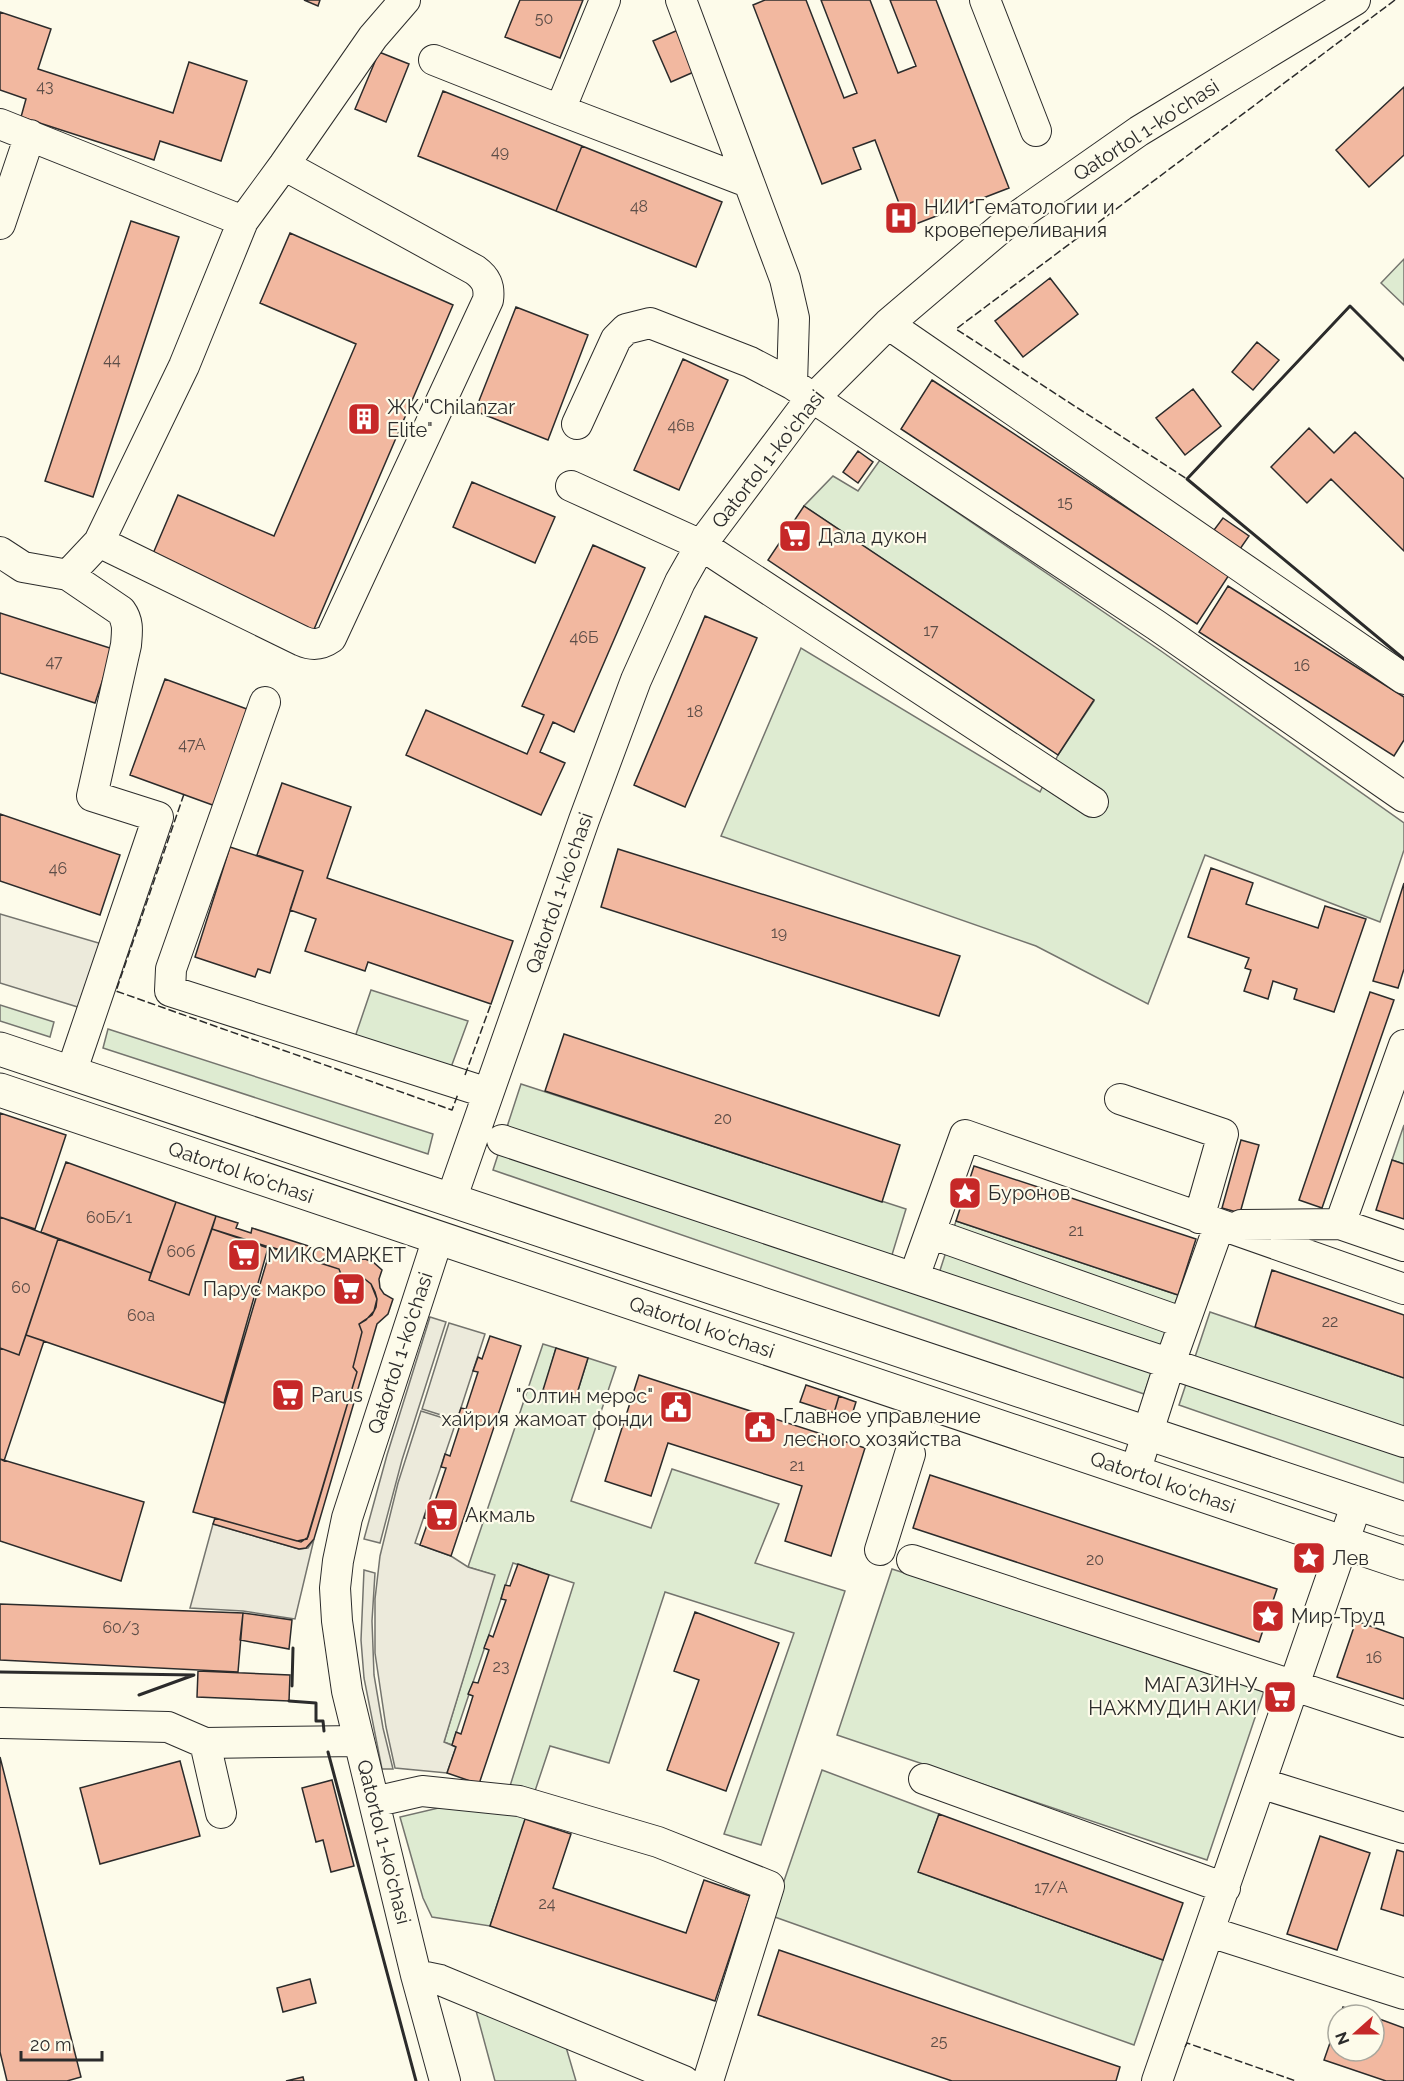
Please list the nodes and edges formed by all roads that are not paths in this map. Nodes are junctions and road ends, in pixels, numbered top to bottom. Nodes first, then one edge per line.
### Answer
1 (405, 0) edge
2 (605, 0) edge
3 (681, 0) edge
4 (985, 0) edge
5 (1355, 0) edge
6 (434, 60) dead end
7 (560, 110) junction
8 (0, 124) edge
9 (1036, 131) dead end
10 (30, 135) junction
11 (284, 165) junction
12 (748, 182) junction
13 (243, 221) junction
14 (0, 224) edge
15 (888, 324) junction
16 (802, 391) junction
17 (577, 424) dead end
18 (571, 486) dead end
19 (99, 542) junction
20 (700, 545) junction
21 (0, 552) edge
22 (68, 575) junction
23 (1404, 679) edge
24 (265, 702) dead end
25 (1404, 797) edge
26 (1093, 802) dead end
27 (1404, 1045) edge
28 (0, 1049) edge
29 (71, 1073) junction
30 (0, 1090) edge
31 (489, 1093) junction
32 (1120, 1099) dead end
33 (59, 1110) junction
34 (502, 1140) dead end
35 (451, 1200) junction
36 (1209, 1222) junction
37 (1340, 1224) junction
38 (930, 1233) junction
39 (438, 1238) junction
40 (1404, 1246) edge
41 (914, 1277) junction
42 (1404, 1289) edge
43 (1184, 1323) junction
44 (1170, 1363) junction
45 (1147, 1433) junction
46 (1404, 1442) edge
47 (909, 1454) dead end
48 (1135, 1472) junction
49 (1357, 1503) junction
50 (1404, 1519) edge
51 (1343, 1543) junction
52 (880, 1550) dead end
53 (912, 1560) dead end
54 (1404, 1563) edge
55 (1294, 1686) junction
56 (1404, 1722) edge
57 (2, 1723) dead end
58 (359, 1742) junction
59 (205, 1743) junction
60 (924, 1779) dead end
61 (1260, 1782) junction
62 (374, 1802) junction
63 (221, 1813) dead end
64 (1404, 1828) edge
65 (1225, 1888) junction
66 (1209, 1932) junction
67 (416, 1975) junction
68 (1404, 1994) edge
69 (445, 2081) edge
70 (684, 2081) edge
71 (708, 2081) edge
72 (1157, 2081) edge

1 - 11 street
2 - 7 street
3 - 12 street
4 - 9 street
5 - 15 street, Qatortol 1-ko'chasi
6 - 7 street
7 - 12 street
8 - 10 street
10 - 13 street
10 - 14 street
11 - 13 street
11 - 19 street
12 - 16 street
13 - 19 street
15 - 16 street, Qatortol 1-ko'chasi
15 - 23 street
16 - 17 street
16 - 20 street, Qatortol 1-ko'chasi
16 - 25 street
18 - 20 street
19 - 22 street
20 - 26 street
20 - 31 street, Qatortol 1-ko'chasi
21 - 22 street
22 - 29 street
24 - 31 street
27 - 37 street
28 - 29 main road, Qatortol ko'chasi
29 - 33 main road
29 - 35 main road, Qatortol ko'chasi
30 - 33 main road, Qatortol ko'chasi
31 - 35 street, Qatortol 1-ko'chasi
32 - 36 street
33 - 39 main road, Qatortol ko'chasi
34 - 41 street
35 - 39 main road, Qatortol 1-ko'chasi
35 - 45 main road, Qatortol ko'chasi
36 - 37 street
36 - 38 street
36 - 42 street
36 - 43 street
37 - 40 street
38 - 41 street
38 - 43 street
39 - 48 main road, Qatortol ko'chasi
39 - 58 street, Qatortol 1-ko'chasi
41 - 44 street
43 - 44 street
44 - 45 street
44 - 46 street
45 - 48 street
45 - 49 main road, Qatortol ko'chasi
47 - 52 street
48 - 51 main road, Qatortol ko'chasi
49 - 50 main road, Qatortol ko'chasi
49 - 51 street
51 - 54 main road, Qatortol ko'chasi
51 - 55 street
53 - 55 street
55 - 56 street
55 - 61 street
57 - 59 street
58 - 59 street
58 - 62 street, Qatortol 1-ko'chasi
59 - 63 street
60 - 65 street
61 - 64 street
61 - 65 street
62 - 67 street, Qatortol 1-ko'chasi
62 - 71 street
65 - 66 street
66 - 68 street
66 - 72 street
67 - 69 street, Qatortol 1-ko'chasi
67 - 70 street

